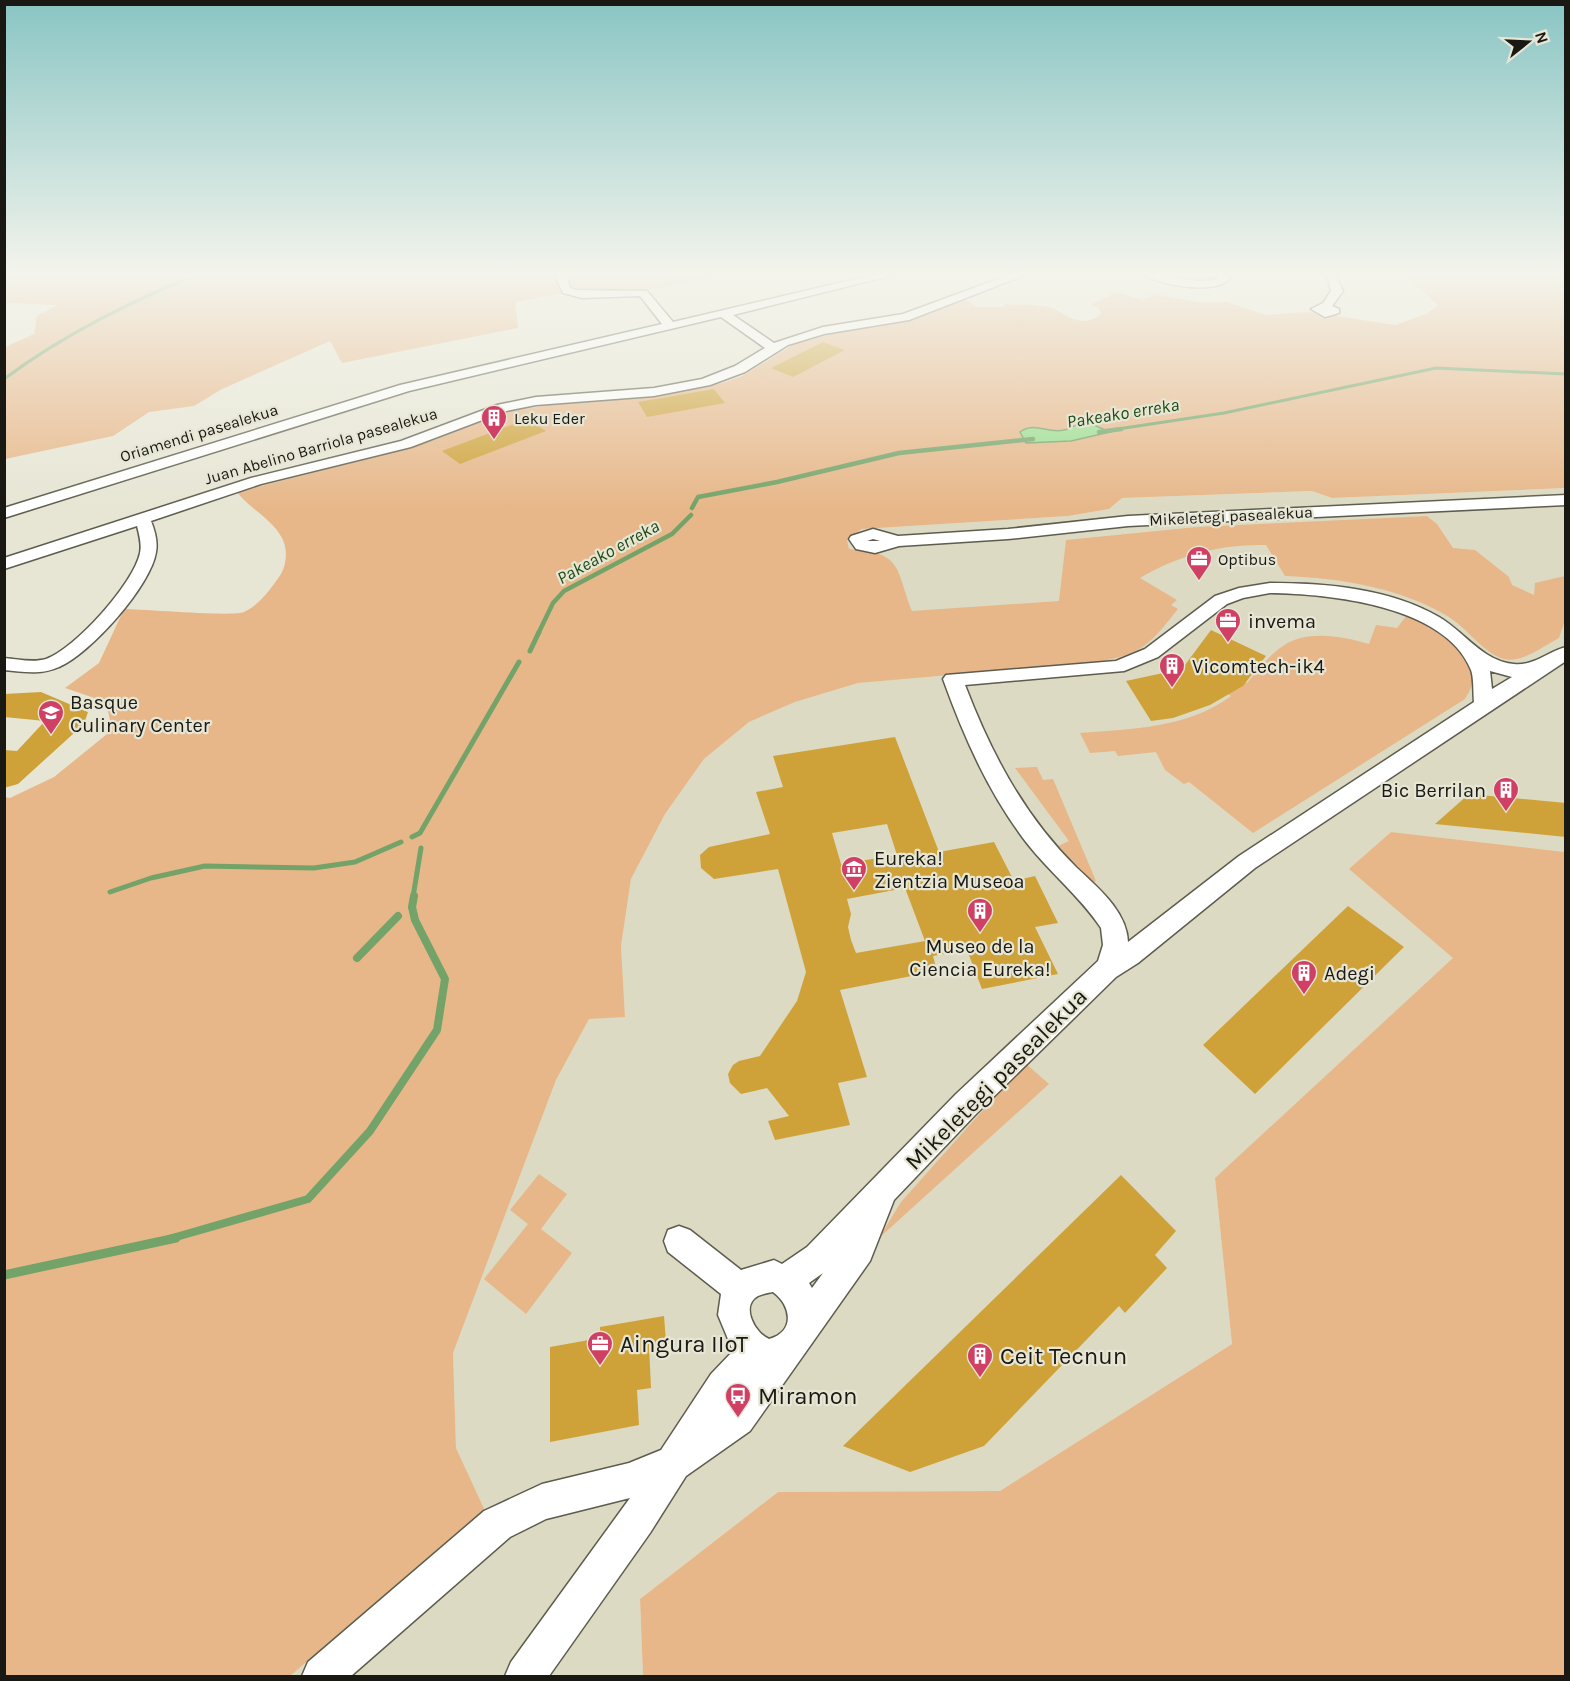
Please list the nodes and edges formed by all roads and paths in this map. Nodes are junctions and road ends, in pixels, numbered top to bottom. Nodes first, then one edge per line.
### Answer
1 (562, 350) edge
2 (766, 350) edge
3 (405, 388) junction
4 (1566, 500) edge
5 (4, 508) edge
6 (4, 513) edge
7 (142, 518) junction
8 (897, 541) dead end
9 (4, 564) edge
10 (1566, 653) edge
11 (1473, 656) junction
12 (4, 664) edge
13 (1543, 665) junction
14 (1484, 704) junction
15 (1107, 969) junction
16 (885, 1191) junction
17 (679, 1241) dead end
18 (786, 1280) junction
19 (742, 1290) junction
20 (770, 1339) junction
21 (674, 1463) junction
22 (322, 1677) edge
23 (525, 1677) edge

1 - 3 street, Oriamendi pasealekua
2 - 7 street, Juan Abelino Barriola pasealekua
3 - 5 street, Oriamendi pasealekua
3 - 6 street, Oriamendi pasealekua
4 - 8 street, Mikeletegi pasealekua
7 - 9 street, Juan Abelino Barriola pasealekua
7 - 12 street
10 - 13 street, Mikeletegi pasealekua
11 - 13 street
11 - 14 street
11 - 15 street
13 - 14 street, Mikeletegi pasealekua
14 - 15 street, Mikeletegi pasealekua
15 - 16 street, Mikeletegi pasealekua
16 - 18 street, Mikeletegi pasealekua
16 - 20 street, Mikeletegi pasealekua
17 - 19 street
18 - 19 street
18 - 20 street
19 - 20 street, Mikeletegi pasealekua
20 - 21 street, Mikeletegi pasealekua
20 - 21 street, Mikeletegi pasealekua
21 - 22 street, Mikeletegi pasealekua
21 - 23 street, Mikeletegi pasealekua

